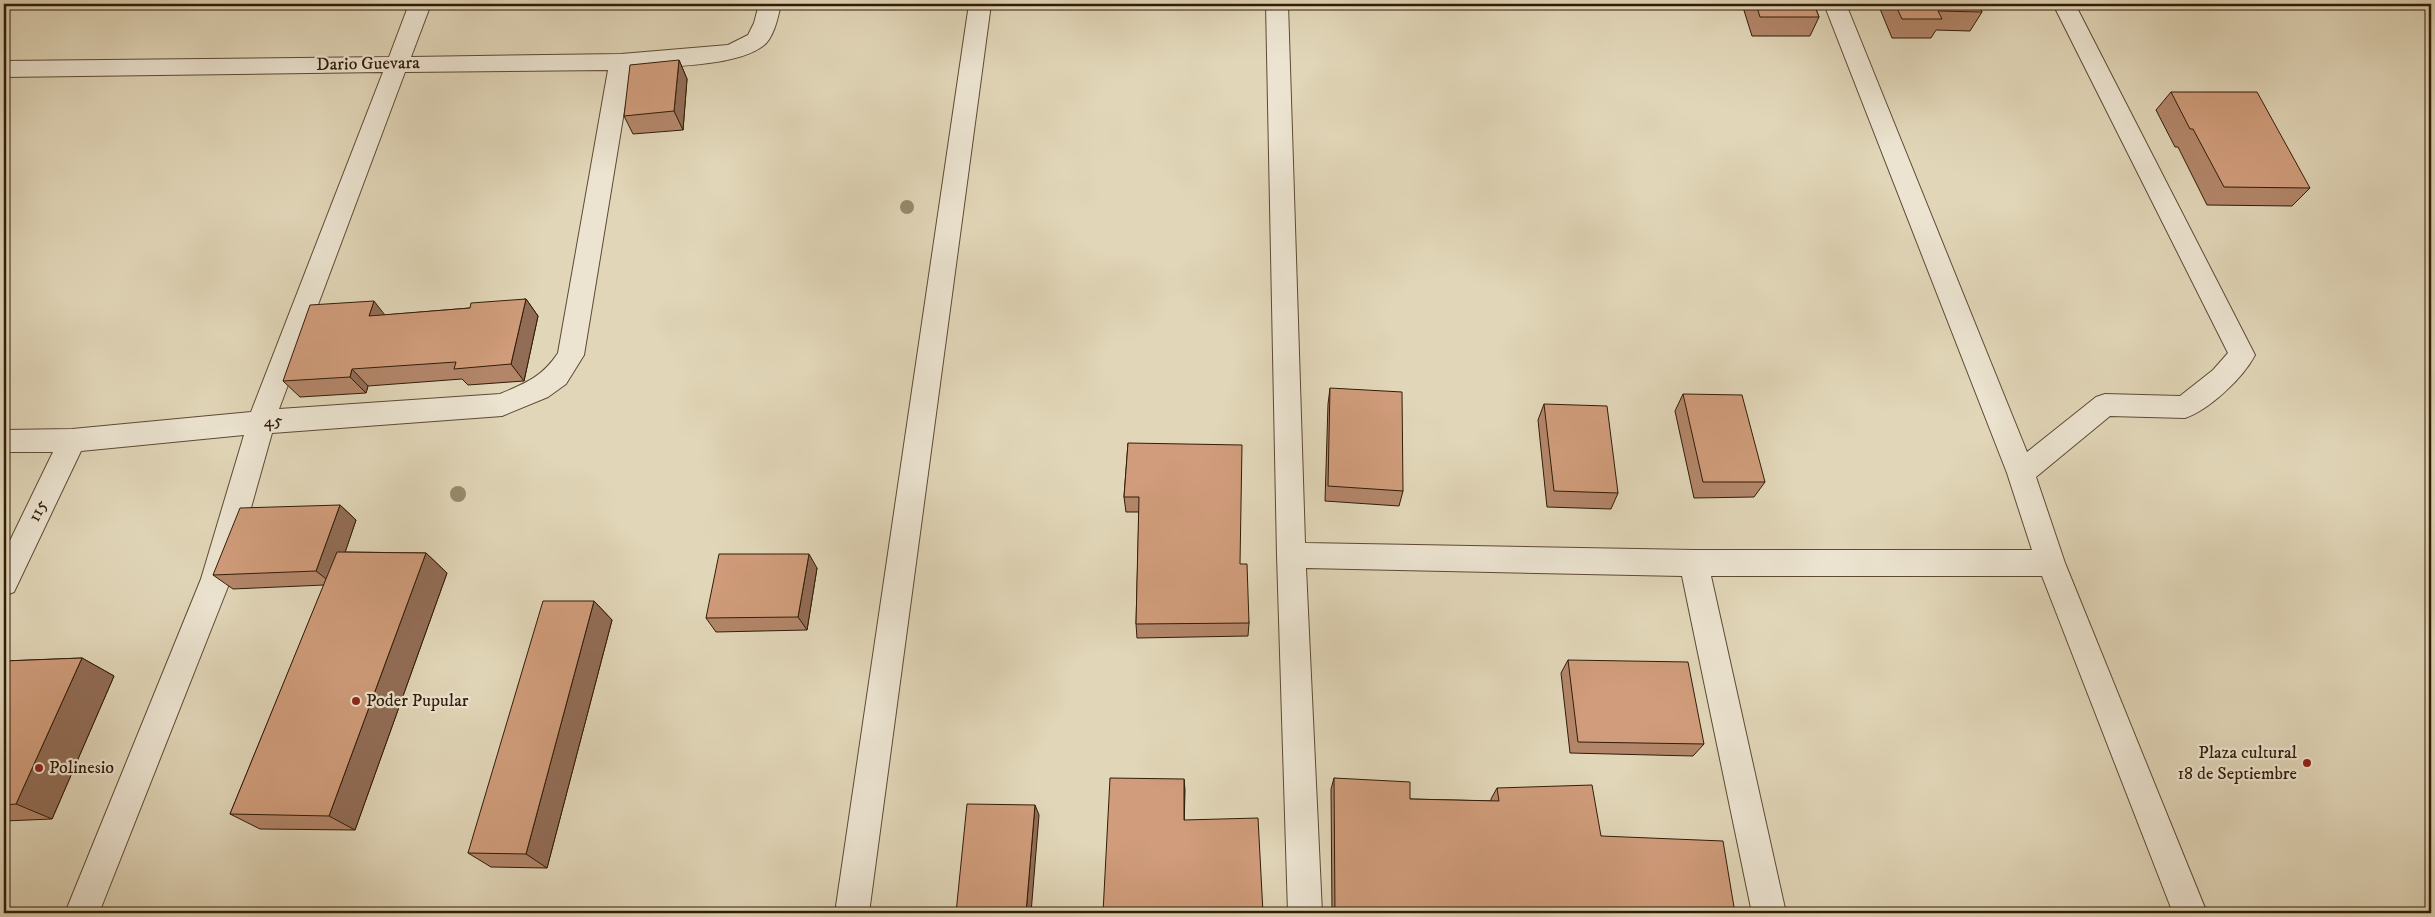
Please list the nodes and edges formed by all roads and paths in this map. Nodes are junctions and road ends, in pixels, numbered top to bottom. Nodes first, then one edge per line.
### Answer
1 (420, 4) edge
2 (770, 4) edge
3 (980, 4) edge
4 (1277, 4) edge
5 (1835, 4) edge
6 (2064, 4) edge
7 (621, 62) junction
8 (398, 63) junction
9 (4, 69) edge
10 (260, 422) junction
11 (72, 440) junction
12 (4, 441) edge
13 (2021, 473) junction
14 (1291, 554) junction
15 (1694, 563) junction
16 (2051, 563) junction
17 (4, 583) edge
18 (82, 913) edge
19 (852, 913) edge
20 (1305, 913) edge
21 (1769, 913) edge
22 (2190, 913) edge

1 - 8 street
2 - 7 street, Dario Guevara
3 - 19 street
4 - 14 street
5 - 13 street
6 - 13 street
7 - 8 street, Dario Guevara
7 - 10 street, 45
8 - 9 street, Dario Guevara
8 - 10 street
10 - 11 street, 45
10 - 18 street
11 - 12 street, 45
11 - 17 street, 115
13 - 16 street
14 - 15 street
14 - 20 street
15 - 16 street
15 - 21 street
16 - 22 street

